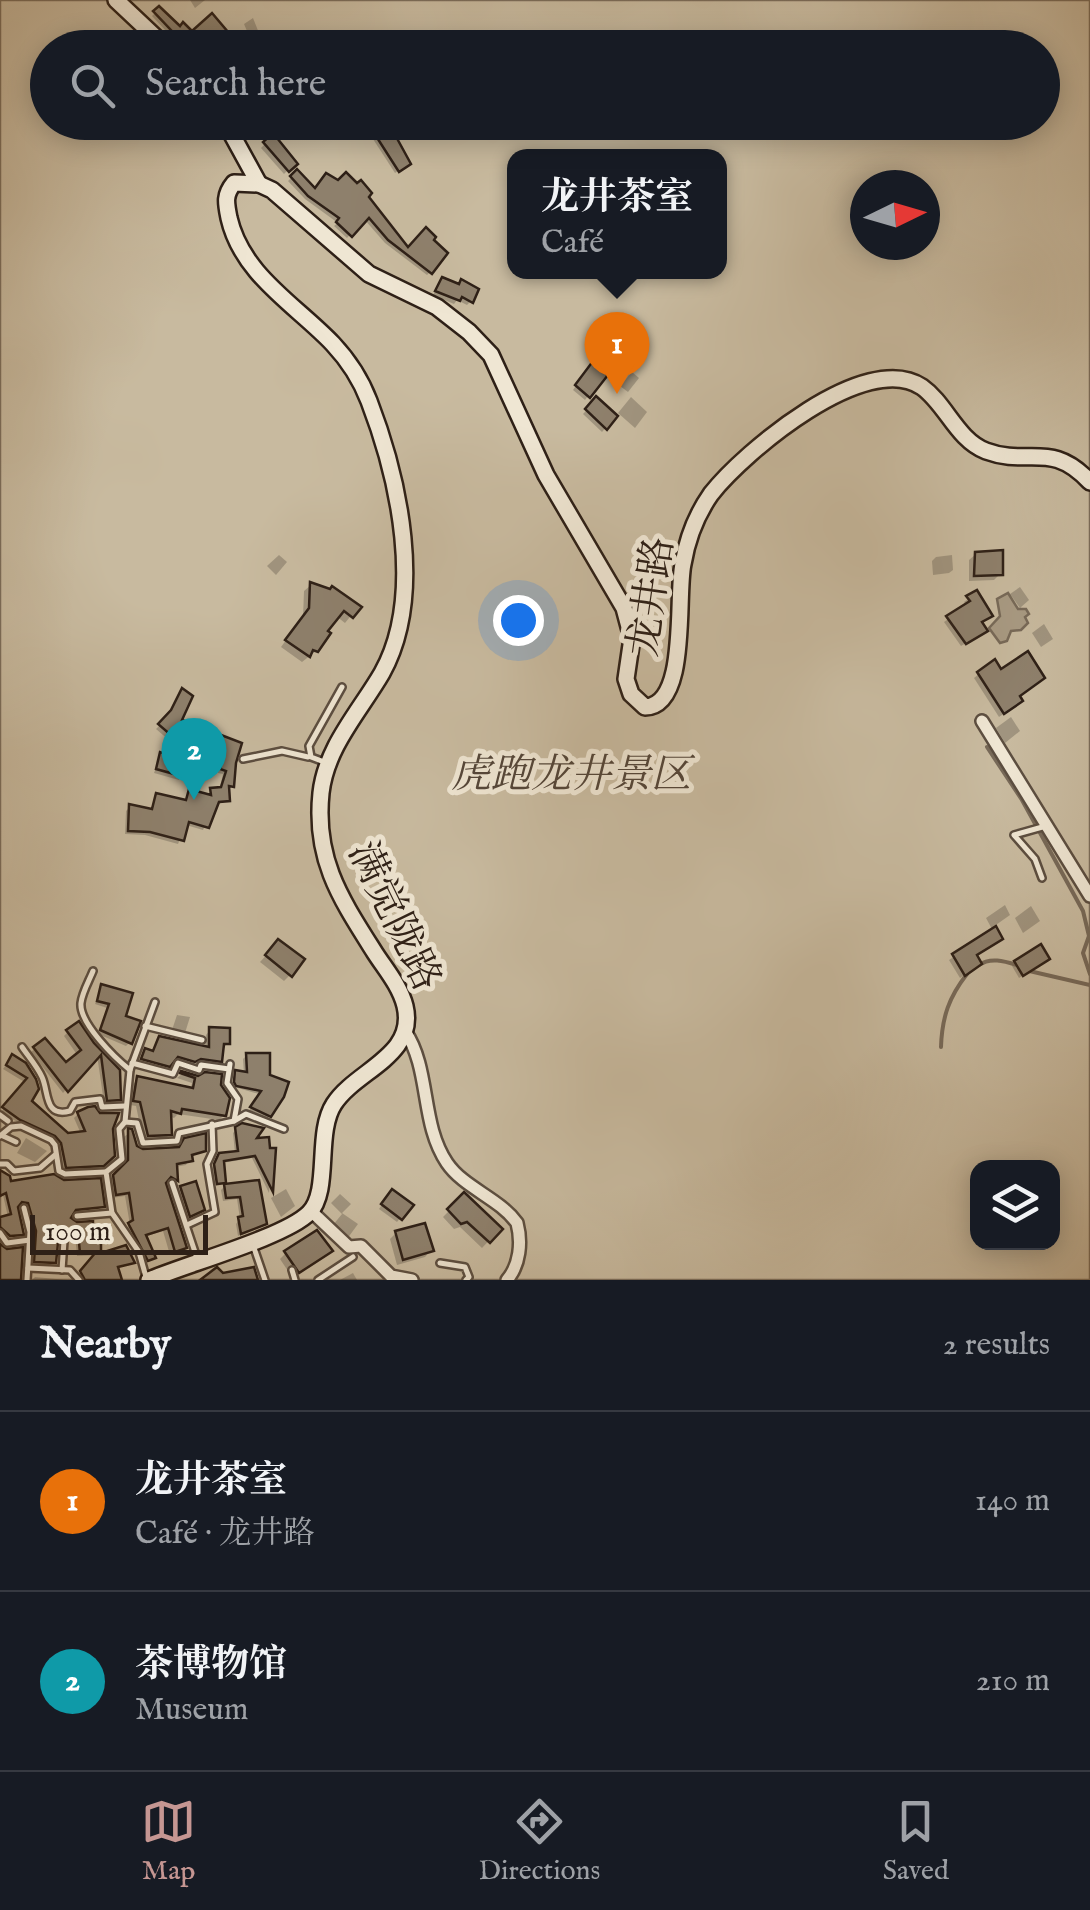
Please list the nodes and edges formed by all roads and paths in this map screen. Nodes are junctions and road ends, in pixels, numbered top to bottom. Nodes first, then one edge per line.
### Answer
1 (116, 0) edge
2 (147, 30) edge
3 (235, 140) edge
4 (259, 184) junction
5 (1090, 482) edge
6 (342, 687) dead end
7 (982, 721) dead end
8 (311, 758) junction
9 (243, 759) dead end
10 (328, 764) junction
11 (1043, 826) junction
12 (1042, 878) dead end
13 (1090, 896) edge
14 (93, 971) dead end
15 (155, 1002) dead end
16 (145, 1026) junction
17 (405, 1032) junction
18 (202, 1040) dead end
19 (22, 1047) dead end
20 (131, 1066) junction
21 (125, 1106) junction
22 (0, 1115) edge
23 (8, 1121) dead end
24 (234, 1121) junction
25 (125, 1122) junction
26 (212, 1124) junction
27 (284, 1128) dead end
28 (0, 1136) edge
29 (16, 1142) dead end
30 (55, 1155) junction
31 (0, 1164) edge
32 (106, 1172) junction
33 (172, 1183) dead end
34 (24, 1208) dead end
35 (311, 1211) junction
36 (112, 1213) junction
37 (77, 1216) dead end
38 (187, 1225) junction
39 (0, 1233) edge
40 (30, 1240) junction
41 (251, 1240) junction
42 (64, 1241) dead end
43 (353, 1257) dead end
44 (198, 1260) junction
45 (440, 1263) dead end
46 (28, 1268) junction
47 (62, 1270) junction
48 (292, 1270) dead end
49 (387, 1278) edge
50 (27, 1280) edge
51 (79, 1280) edge
52 (148, 1280) edge
53 (265, 1280) edge
54 (295, 1280) edge
55 (318, 1280) edge
56 (412, 1280) edge
57 (466, 1280) edge
58 (507, 1280) edge

1 - 2 street
3 - 4 street
4 - 5 street, 龙井路
4 - 10 street, 满觉陇路
6 - 8 lane
7 - 11 street
8 - 9 lane
8 - 10 lane
10 - 17 street, 满觉陇路
11 - 12 lane
11 - 13 street
14 - 20 lane
15 - 16 lane
16 - 18 lane
16 - 20 lane
17 - 35 street, 满觉陇路
17 - 58 street
19 - 21 lane
20 - 21 lane
20 - 24 lane
21 - 25 lane
22 - 23 lane
24 - 26 lane
24 - 27 lane
25 - 26 lane
25 - 32 lane
26 - 38 lane
28 - 29 lane
28 - 30 lane
30 - 31 lane
30 - 32 lane
32 - 36 lane
33 - 38 lane
34 - 40 lane
35 - 41 street
35 - 49 street
36 - 37 lane
36 - 52 lane
38 - 44 lane
39 - 40 lane
40 - 46 lane
41 - 44 street
41 - 53 lane
42 - 47 lane
43 - 55 lane
44 - 52 street
45 - 57 lane
46 - 47 lane
46 - 50 lane
47 - 51 lane
48 - 54 lane
49 - 56 street

